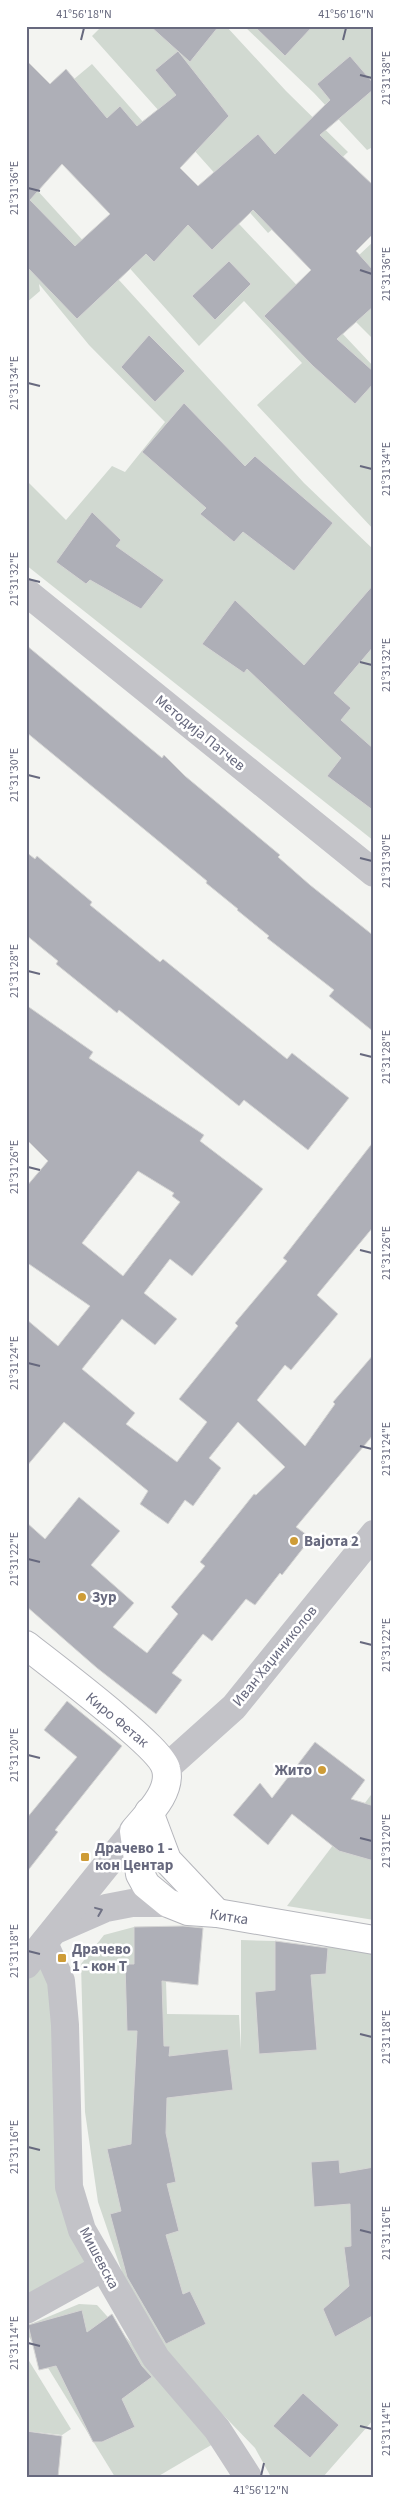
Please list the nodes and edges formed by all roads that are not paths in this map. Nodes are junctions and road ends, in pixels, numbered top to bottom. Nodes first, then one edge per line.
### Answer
1 (26, 592) edge
2 (374, 873) edge
3 (374, 1534) edge
4 (26, 1645) edge
5 (166, 1768) junction
6 (141, 1821) junction
7 (168, 1903) junction
8 (217, 1914) junction
9 (49, 1937) junction
10 (374, 1940) edge
11 (26, 1965) edge
12 (102, 2268) junction
13 (26, 2310) edge
14 (248, 2477) edge

1 - 2 street, Методија Патчев
3 - 5 street, Иван Хаџиниколов
4 - 5 main road, Киро Фетак
5 - 6 main road
6 - 7 main road, Китка
6 - 8 main road
6 - 9 street
7 - 8 main road, Китка
9 -> 7 street
8 - 10 main road, Китка
9 - 11 street
9 - 12 street, Мишевска
12 - 13 street
12 - 14 street, Мишевска

